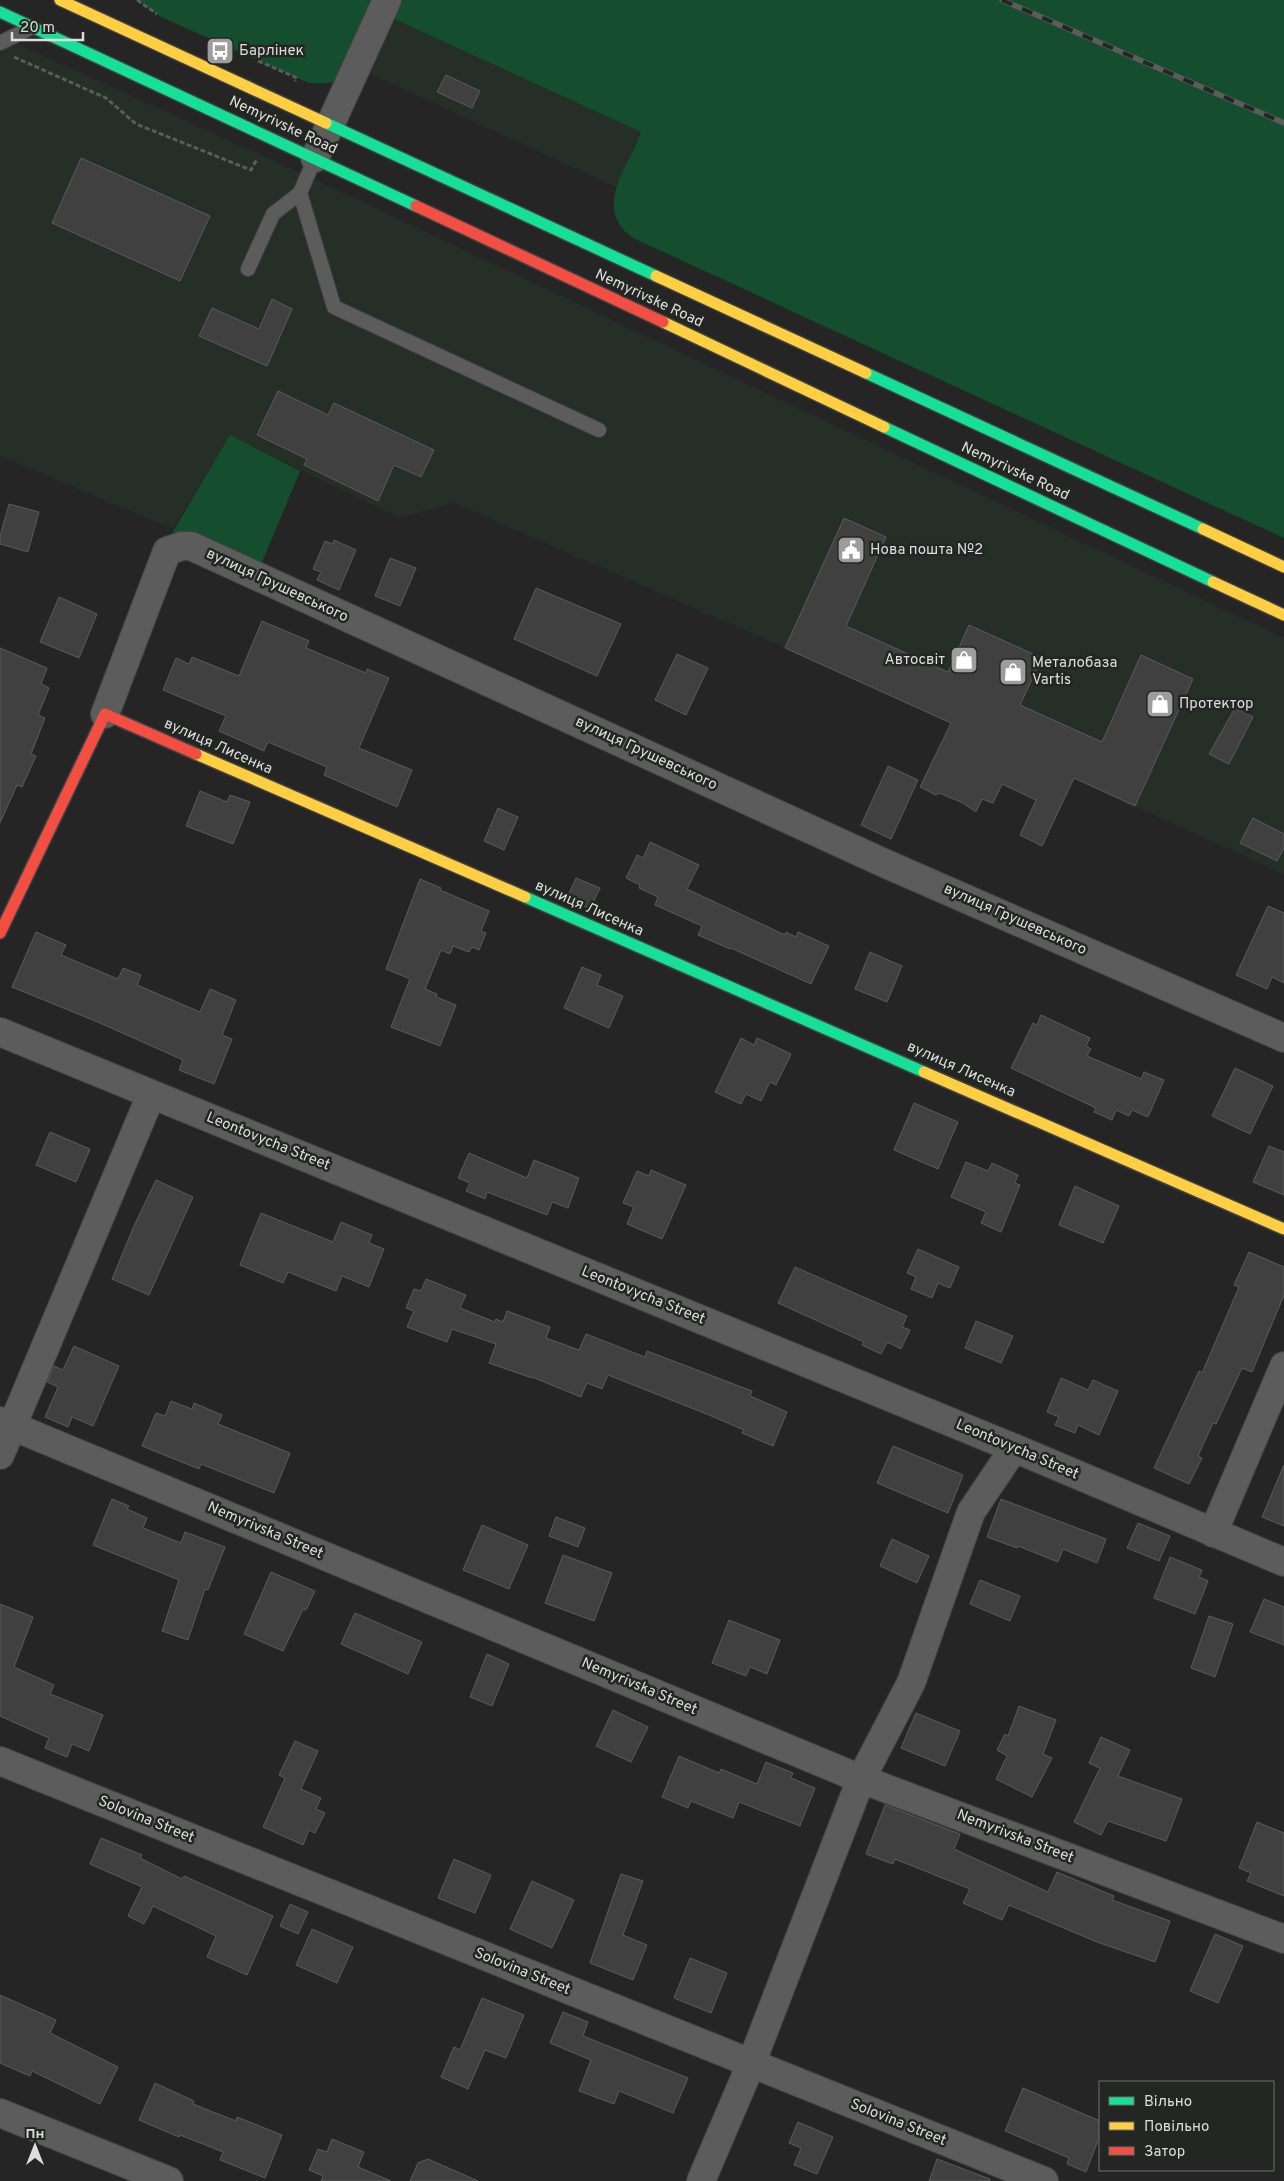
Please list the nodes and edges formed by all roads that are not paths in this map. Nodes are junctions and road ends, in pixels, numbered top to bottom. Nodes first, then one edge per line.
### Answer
1 (60, 0) edge
2 (387, 0) edge
3 (0, 12) edge
4 (32, 27) junction
5 (0, 43) edge
6 (330, 126) junction
7 (315, 158) junction
8 (300, 193) junction
9 (248, 269) dead end
10 (599, 430) dead end
11 (1284, 566) edge
12 (1284, 615) edge
13 (104, 714) junction
14 (0, 933) edge
15 (0, 1032) edge
16 (1284, 1038) edge
17 (151, 1095) junction
18 (1284, 1229) edge
19 (1284, 1366) edge
20 (6, 1423) edge
21 (1014, 1448) junction
22 (0, 1455) edge
23 (1213, 1533) junction
24 (1284, 1562) edge
25 (0, 1761) edge
26 (861, 1779) junction
27 (1284, 1939) edge
28 (750, 2064) junction
29 (0, 2113) edge
30 (169, 2181) edge
31 (701, 2181) edge
32 (1044, 2181) edge

1 - 6 main road, Nemyrivske Road
2 - 6 street
3 - 4 main road, Nemyrivske Road
4 - 5 lane
4 - 7 main road, Nemyrivske Road
6 - 7 street
6 - 11 main road, Nemyrivske Road
7 - 8 lane
7 - 12 main road, Nemyrivske Road
8 - 9 lane
8 - 10 lane
13 - 14 main road
13 - 16 street, вулиця Грушевського
13 - 18 main road, вулиця Лисенка
15 - 17 street, Leontovycha Street
17 - 20 street
17 - 21 street, Leontovycha Street
19 - 23 street
20 - 22 street
20 - 26 street, Nemyrivska Street
21 - 23 street, Leontovycha Street
21 - 26 street
23 - 24 street, Leontovycha Street
25 - 28 street, Solovina Street
26 - 27 street, Nemyrivska Street
26 - 28 street
28 - 31 street
28 - 32 street, Solovina Street
29 - 30 street

